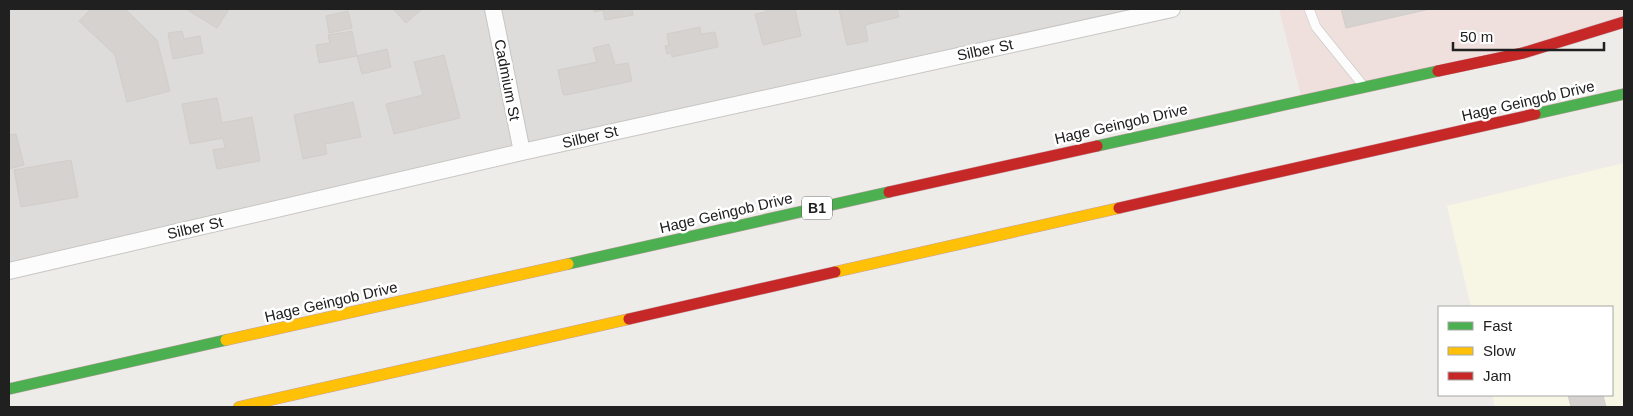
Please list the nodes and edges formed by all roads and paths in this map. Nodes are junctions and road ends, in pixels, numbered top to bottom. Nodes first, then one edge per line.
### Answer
1 (493, 9) edge
2 (1172, 9) edge
3 (1309, 9) edge
4 (1624, 22) edge
5 (1364, 87) junction
6 (1624, 94) edge
7 (522, 152) junction
8 (9, 271) edge
9 (9, 389) edge
10 (239, 407) edge

1 - 7 street, Cadmium St
2 - 7 street, Silber St
3 - 5 lane
4 - 5 highway, Hage Geingob Drive / B1
5 - 9 highway, Hage Geingob Drive / B1
6 - 10 highway, Hage Geingob Drive
7 - 8 street, Silber St

